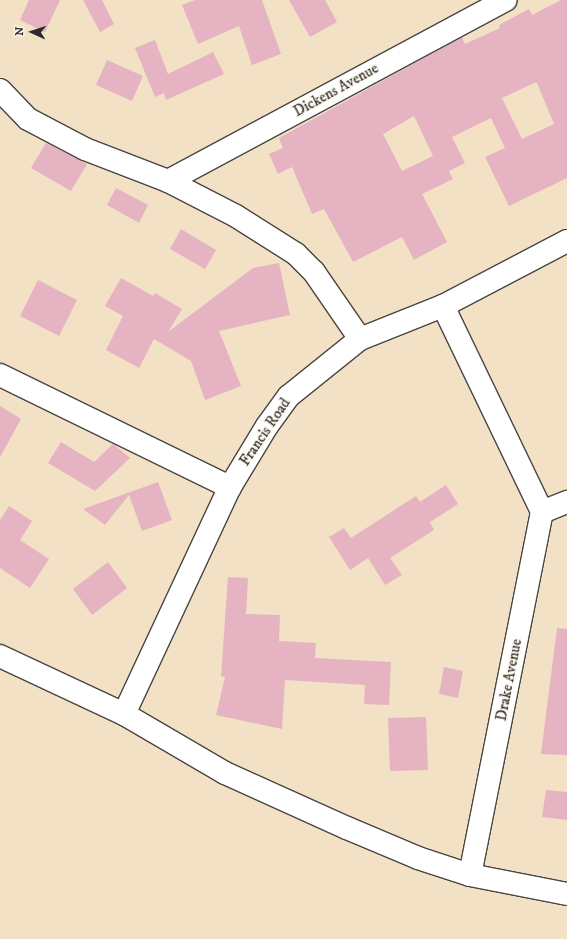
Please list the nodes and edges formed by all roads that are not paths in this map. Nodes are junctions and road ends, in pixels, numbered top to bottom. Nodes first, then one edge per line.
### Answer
1 (505, 0) edge
2 (0, 90) edge
3 (168, 181) junction
4 (567, 241) edge
5 (443, 306) junction
6 (360, 339) junction
7 (0, 375) edge
8 (230, 487) junction
9 (567, 502) edge
10 (542, 512) junction
11 (0, 656) edge
12 (124, 714) junction
13 (470, 875) junction
14 (567, 894) edge

1 - 3 street, Dickens Avenue
2 - 3 street
3 - 6 street
4 - 5 street, Francis Road
5 - 6 street, Francis Road
5 - 10 street
6 - 8 street, Francis Road
7 - 8 street
8 - 12 street, Francis Road
9 - 10 street
10 - 13 street, Drake Avenue
11 - 12 street
12 - 13 street
13 - 14 street

